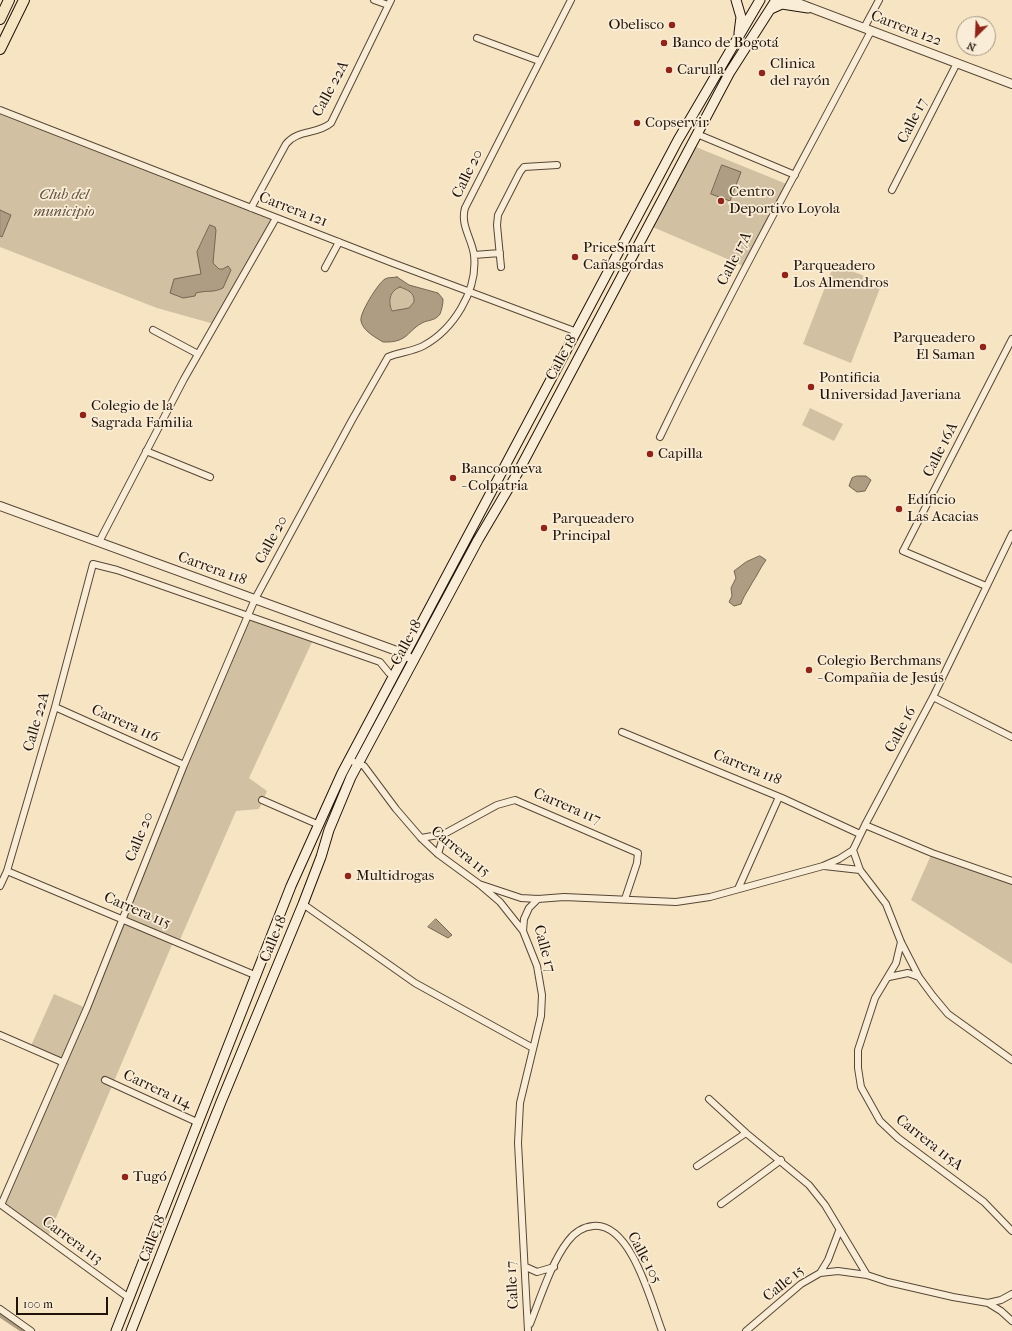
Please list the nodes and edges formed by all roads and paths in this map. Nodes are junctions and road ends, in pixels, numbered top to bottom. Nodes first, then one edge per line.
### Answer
1 (24, 0) edge
2 (374, 0) edge
3 (571, 0) edge
4 (736, 0) edge
5 (760, 0) edge
6 (776, 0) edge
7 (790, 0) edge
8 (879, 0) edge
9 (389, 3) edge
10 (806, 4) edge
11 (5, 6) edge
12 (771, 9) junction
13 (0, 20) edge
14 (868, 29) junction
15 (477, 38) dead end
16 (738, 38) junction
17 (0, 48) edge
18 (539, 61) junction
19 (957, 63) junction
20 (1012, 84) edge
21 (0, 110) edge
22 (697, 134) junction
23 (557, 165) dead end
24 (795, 175) junction
25 (892, 190) dead end
26 (251, 208) junction
27 (276, 218) junction
28 (339, 242) junction
29 (500, 253) junction
30 (474, 255) junction
31 (501, 267) dead end
32 (325, 268) dead end
33 (470, 291) junction
34 (153, 330) dead end
35 (577, 332) junction
36 (1012, 339) edge
37 (198, 354) junction
38 (660, 437) dead end
39 (146, 451) junction
40 (210, 477) dead end
41 (0, 506) edge
42 (1012, 534) edge
43 (99, 542) junction
44 (986, 586) junction
45 (255, 599) junction
46 (248, 616) junction
47 (405, 655) junction
48 (414, 660) junction
49 (389, 673) dead end
50 (933, 697) junction
51 (55, 707) junction
52 (622, 732) dead end
53 (1012, 736) edge
54 (349, 760) junction
55 (358, 764) junction
56 (184, 765) junction
57 (779, 797) junction
58 (262, 800) dead end
59 (317, 824) junction
60 (864, 825) junction
61 (444, 834) junction
62 (860, 834) junction
63 (421, 838) junction
64 (853, 850) junction
65 (438, 854) junction
66 (823, 866) junction
67 (860, 870) junction
68 (7, 871) junction
69 (1012, 881) edge
70 (479, 884) junction
71 (0, 886) edge
72 (738, 889) junction
73 (538, 899) junction
74 (626, 899) junction
75 (303, 904) junction
76 (121, 918) junction
77 (523, 931) junction
78 (901, 942) junction
79 (257, 976) junction
80 (889, 977) junction
81 (919, 977) junction
82 (0, 1035) edge
83 (533, 1048) junction
84 (1012, 1060) edge
85 (62, 1062) junction
86 (105, 1080) dead end
87 (709, 1099) dead end
88 (199, 1123) junction
89 (746, 1133) junction
90 (781, 1160) junction
91 (697, 1166) dead end
92 (721, 1204) dead end
93 (1, 1205) edge
94 (839, 1231) junction
95 (1012, 1231) edge
96 (526, 1266) junction
97 (554, 1267) junction
98 (820, 1273) junction
99 (867, 1275) junction
100 (1012, 1294) edge
101 (129, 1298) junction
102 (988, 1303) junction
103 (0, 1309) edge
104 (1012, 1321) edge
105 (528, 1329) edge
106 (31, 1331) edge
107 (116, 1331) edge
108 (131, 1331) edge
109 (662, 1331) edge
110 (746, 1331) edge

1 - 17 highway
2 - 9 street
3 - 18 street, Calle 20
4 - 16 main road
5 - 16 main road, Calle 18
6 - 12 main road, Calle 18
7 - 10 street, Carrera 122
8 - 14 street, Calle 17A
9 - 26 street, Calle 22A
10 - 12 main road
10 - 14 street, Carrera 122
11 - 13 highway
12 - 22 main road, Calle 18
14 - 19 street, Carrera 122
14 - 24 street, Calle 17A
15 - 18 street
16 - 35 main road, Calle 18
18 - 30 street, Calle 20
19 - 20 street, Carrera 122
19 - 25 street, Calle 17
21 - 26 street, Carrera 121
22 - 24 street
22 - 48 main road, Calle 18
23 - 29 street
24 - 38 street, Calle 17A
26 - 27 street, Carrera 121
27 - 28 street, Carrera 121
27 - 37 street
28 - 32 street
28 - 33 street, Carrera 121
29 - 30 street
29 - 31 street
30 - 33 street, Calle 20
33 - 35 street, Carrera 121
33 - 45 street, Calle 20
34 - 37 street
35 - 47 main road, Calle 18
36 - 44 street, Calle 16A
37 - 39 street
39 - 40 street
39 - 43 street
41 - 43 street, Carrera 118
42 - 44 street, Calle 16
43 - 45 street, Carrera 118
44 - 50 street, Calle 16
45 - 46 street, Calle 20
45 - 47 street, Carrera 118
46 - 49 street
46 - 51 street, Calle 22A
46 - 56 street, Calle 20
47 - 48 street, Carrera 118
47 - 54 main road, Calle 18
48 - 55 main road, Calle 18
50 - 53 street
50 - 60 street, Calle 16
51 - 56 street, Carrera 116
51 - 68 street, Calle 22A
52 - 57 street, Carrera 118
54 - 55 street, Carrera 115
54 - 59 main road, Calle 18
55 - 63 street, Carrera 115
55 - 75 main road, Calle 18
56 - 76 street, Calle 20
57 - 62 street, Carrera 118
57 - 72 street
58 - 59 street
59 - 79 main road, Calle 18
60 - 62 street, Calle 16
60 - 69 street
61 - 63 street, Carrera 117
61 - 65 street
61 - 74 street, Carrera 117
62 - 64 street, Calle 16
63 - 65 street, Carrera 115
64 - 66 street
64 - 67 street
65 - 70 street, Carrera 115
66 - 67 street
66 - 72 street
67 - 78 street
68 - 71 street, Calle 22A
68 - 76 street, Carrera 115
70 - 73 street
70 - 77 street, Carrera 115
72 - 74 street
73 - 74 street
73 - 77 street, Calle 17
75 - 83 street
75 - 108 main road, Calle 18
76 - 79 street, Carrera 115
76 - 85 street, Calle 20
77 - 83 street, Calle 17
78 - 80 street
78 - 81 street
79 - 88 main road, Calle 18
80 - 81 street
80 - 95 street, Carrera 115A
81 - 84 street
82 - 85 street
83 - 96 street, Calle 17
85 - 93 street, Calle 20
86 - 88 street, Carrera 114
87 - 89 street
88 - 101 main road, Calle 18
89 - 90 street
89 - 91 street
90 - 92 street
90 - 94 street
93 - 101 street, Carrera 113
94 - 98 street
94 - 99 street
96 - 97 street
96 - 105 street, Calle 17
97 - 105 street, Calle 105
97 - 109 street, Calle 105
98 - 99 street, Calle 15
98 - 110 street, Calle 15
99 - 102 street, Calle 15
100 - 102 street
101 - 107 main road, Calle 18
102 - 104 street
103 - 106 street

